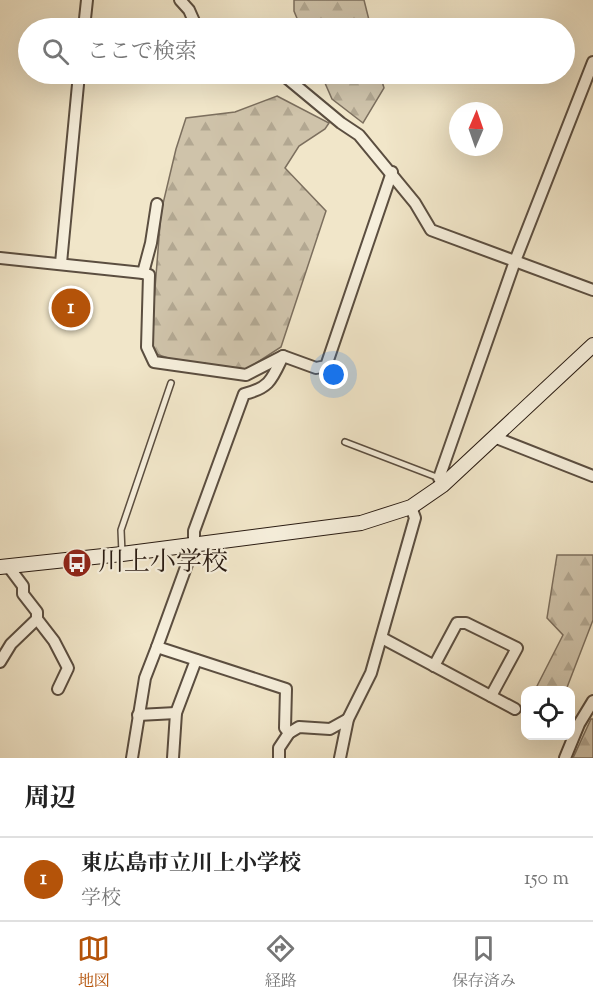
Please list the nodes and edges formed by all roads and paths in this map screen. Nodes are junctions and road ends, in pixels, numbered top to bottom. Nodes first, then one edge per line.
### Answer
1 (87, 0) edge
2 (180, 0) edge
3 (85, 18) edge
4 (193, 18) edge
5 (593, 62) edge
6 (79, 84) edge
7 (294, 84) edge
8 (392, 172) junction
9 (157, 204) dead end
10 (0, 258) edge
11 (514, 261) junction
12 (61, 263) junction
13 (143, 273) junction
14 (593, 290) edge
15 (593, 345) edge
16 (283, 356) junction
17 (171, 383) dead end
18 (494, 437) junction
19 (345, 442) dead end
20 (593, 476) edge
21 (441, 481) junction
22 (411, 507) junction
23 (194, 545) junction
24 (122, 554) junction
25 (4, 566) edge
26 (37, 619) junction
27 (382, 638) junction
28 (157, 647) junction
29 (196, 660) junction
30 (0, 662) edge
31 (434, 666) junction
32 (58, 689) dead end
33 (491, 696) junction
34 (593, 701) edge
35 (515, 708) dead end
36 (176, 713) junction
37 (138, 715) junction
38 (348, 719) junction
39 (289, 734) junction
40 (132, 758) edge
41 (173, 758) edge
42 (279, 758) edge
43 (340, 758) edge
44 (565, 758) edge

1 - 3 street
2 - 4 street
5 - 11 street
6 - 12 street
7 - 8 street
8 - 11 street
8 - 16 street
9 - 13 street
10 - 12 street
11 - 14 street
11 - 21 street
12 - 13 street
13 - 16 street
15 - 18 main road
16 - 23 street
17 - 24 lane
18 - 20 street
18 - 21 main road
19 - 21 lane
21 - 22 main road
22 - 23 main road
22 - 27 street
23 - 24 main road
23 - 28 street
24 - 25 main road
25 - 26 street
26 - 30 street
26 - 32 street
27 - 31 street
27 - 38 street
28 - 29 street
28 - 37 street
29 - 36 street
29 - 39 street
31 - 33 street
31 - 33 street
33 - 35 street
34 - 44 street
36 - 37 street
36 - 41 street
37 - 40 street
38 - 39 street
38 - 43 street
39 - 42 street

